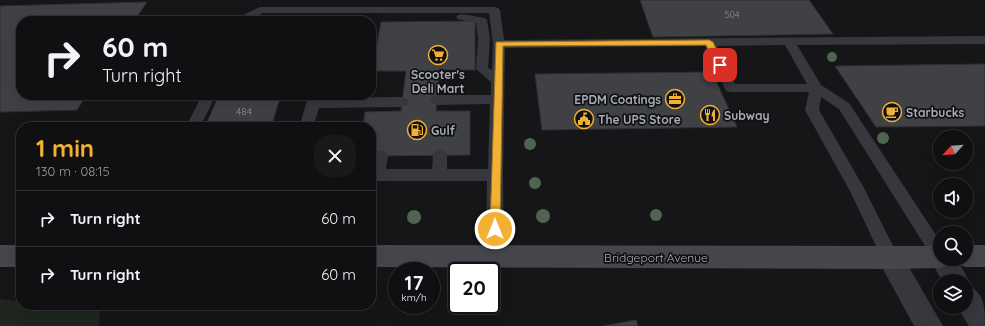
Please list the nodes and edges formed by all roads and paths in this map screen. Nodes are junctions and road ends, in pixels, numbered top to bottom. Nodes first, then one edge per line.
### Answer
1 (376, 9) junction
2 (344, 10) junction
3 (249, 16) edge
4 (342, 16) edge
5 (985, 40) edge
6 (709, 42) junction
7 (789, 42) junction
8 (499, 44) junction
9 (498, 81) junction
10 (816, 88) junction
11 (497, 99) junction
12 (206, 100) edge
13 (315, 100) edge
14 (324, 100) edge
15 (402, 102) dead end
16 (443, 104) dead end
17 (196, 122) edge
18 (308, 122) edge
19 (440, 155) dead end
20 (381, 156) dead end
21 (376, 170) edge
22 (376, 175) edge
23 (439, 175) junction
24 (495, 175) junction
25 (933, 245) edge
26 (0, 256) edge
27 (16, 256) edge
28 (376, 256) edge
29 (494, 256) junction
30 (933, 256) edge
31 (973, 256) edge
32 (985, 256) edge
33 (890, 258) junction
34 (973, 308) edge
35 (929, 326) edge
36 (984, 326) edge

1 - 2 lane
1 - 8 lane
1 - 9 lane
2 - 3 lane
2 - 4 lane
5 - 7 lane
6 - 7 lane
6 - 8 lane
6 - 10 lane
7 - 10 lane
8 - 9 lane
9 - 11 lane
10 - 25 lane
10 - 33 lane
11 - 16 lane
11 - 24 lane
12 - 17 lane
13 - 18 lane
14 - 15 lane
19 - 23 lane
20 - 21 lane
22 - 23 lane
23 - 24 lane
24 - 29 lane
26 - 27 main road
28 - 29 main road, Bridgeport Avenue
29 - 33 main road, Bridgeport Avenue
30 - 33 main road, Bridgeport Avenue
31 - 32 main road
33 - 35 street
34 - 36 street

